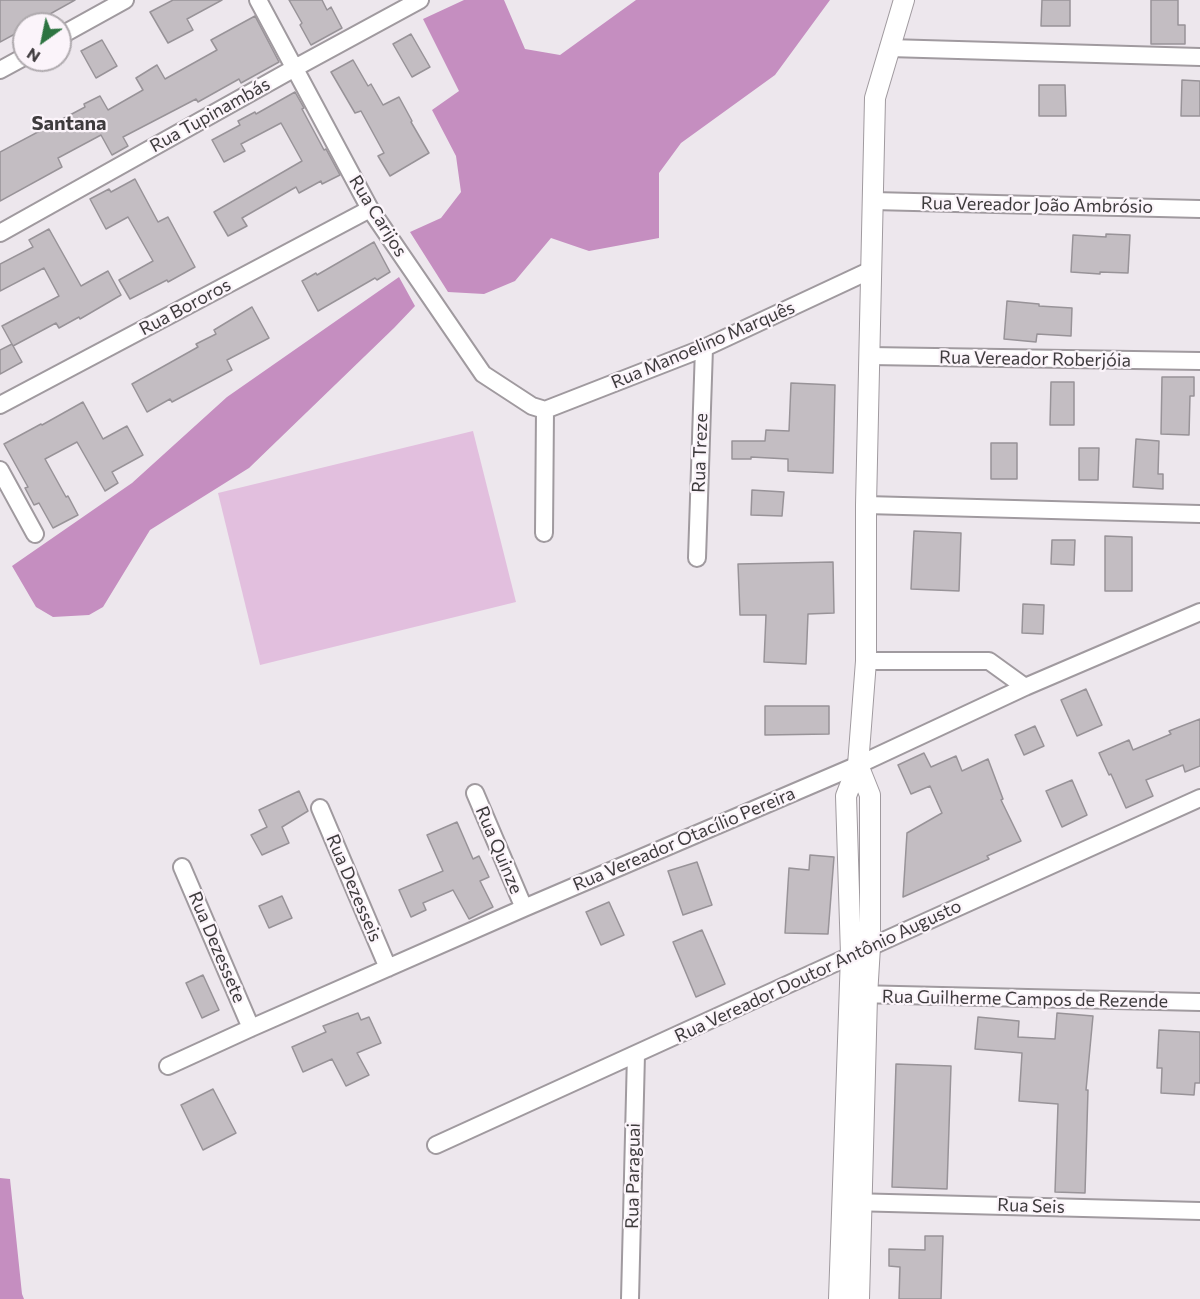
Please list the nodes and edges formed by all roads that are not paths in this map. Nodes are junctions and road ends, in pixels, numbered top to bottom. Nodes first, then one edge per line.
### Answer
1 (125, 0) edge
2 (258, 0) edge
3 (420, 0) edge
4 (904, 0) edge
5 (72, 29) edge
6 (889, 48) junction
7 (1200, 57) edge
8 (293, 69) junction
9 (873, 201) junction
10 (370, 209) junction
11 (1200, 209) edge
12 (0, 233) edge
13 (871, 270) junction
14 (704, 348) junction
15 (869, 356) junction
16 (1200, 361) edge
17 (0, 405) edge
18 (539, 408) junction
19 (0, 470) edge
20 (866, 505) junction
21 (1200, 514) edge
22 (544, 533) dead end
23 (35, 534) dead end
24 (697, 558) dead end
25 (1200, 612) edge
26 (866, 661) junction
27 (1025, 687) junction
28 (858, 765) junction
29 (475, 793) dead end
30 (1200, 798) edge
31 (320, 808) dead end
32 (182, 867) dead end
33 (524, 908) junction
34 (870, 947) junction
35 (851, 955) junction
36 (388, 968) junction
37 (858, 995) junction
38 (1200, 1002) edge
39 (251, 1028) junction
40 (636, 1054) junction
41 (168, 1066) dead end
42 (436, 1145) dead end
43 (842, 1202) junction
44 (862, 1202) junction
45 (1200, 1211) edge
46 (630, 1299) edge
47 (839, 1299) edge
48 (859, 1299) edge

1 - 5 street
2 - 8 street, Rua Carijos
3 - 8 street, Rua Tupinambás
4 - 6 street
6 - 7 street
6 - 9 street
8 - 10 street, Rua Carijos
8 - 12 street, Rua Tupinambás
9 - 11 street, Rua Vereador João Ambrósio
9 - 13 street
10 - 17 street, Rua Bororos
10 - 18 street, Rua Carijos
13 - 14 street, Rua Manoelino Marquês
13 - 15 street
14 - 18 street, Rua Manoelino Marquês
14 - 24 street, Rua Treze
15 - 16 street, Rua Vereador Roberjóia
15 - 20 street
18 - 22 street
19 - 23 street
20 - 21 street
20 - 26 street
25 - 27 street, Rua Vereador Otacílio Pereira
26 - 27 street
26 - 28 street
27 - 28 street, Rua Vereador Otacílio Pereira
28 - 33 street, Rua Vereador Otacílio Pereira
28 - 34 street
28 - 35 street
29 - 33 street, Rua Quinze
30 - 34 street, Rua Vereador Doutor Antônio Augusto
31 - 36 street, Rua Dezesseis
32 - 39 street, Rua Dezessete
33 - 36 street, Rua Vereador Otacílio Pereira
34 - 35 street, Rua Vereador Doutor Antônio Augusto
34 - 37 street
35 - 37 street
35 - 40 street, Rua Vereador Doutor Antônio Augusto
36 - 39 street, Rua Vereador Otacílio Pereira
37 - 38 street, Rua Guilherme Campos de Rezende
37 - 43 street
37 - 44 street
39 - 41 street, Rua Vereador Otacílio Pereira
40 - 42 street, Rua Vereador Doutor Antônio Augusto
40 - 46 street, Rua Paraguai
43 - 44 street, Rua Seis
43 - 47 street
44 - 45 street, Rua Seis
44 - 48 street

